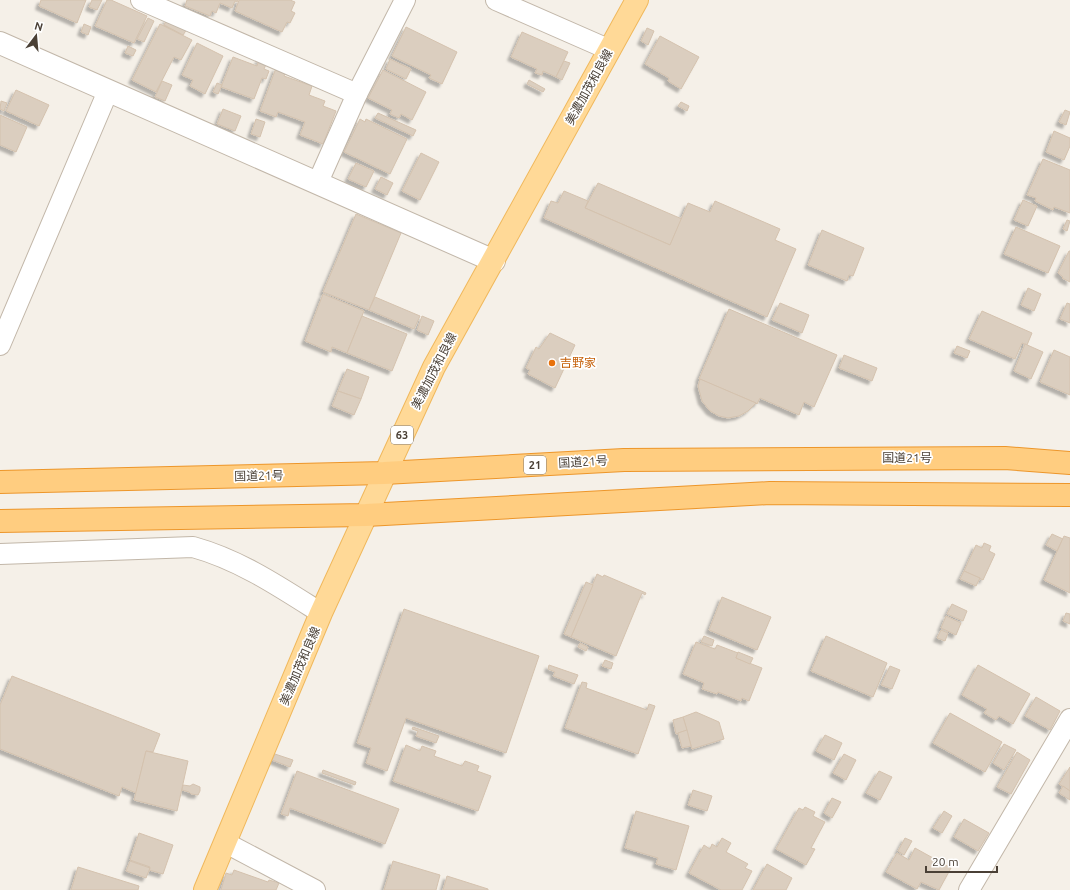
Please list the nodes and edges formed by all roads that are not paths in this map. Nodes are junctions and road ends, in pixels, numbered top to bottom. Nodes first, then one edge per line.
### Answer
1 (140, 0) edge
2 (405, 0) edge
3 (496, 0) edge
4 (637, 0) edge
5 (0, 43) edge
6 (610, 50) junction
7 (108, 92) junction
8 (357, 94) junction
9 (318, 182) junction
10 (494, 261) junction
11 (0, 345) edge
12 (1070, 462) edge
13 (384, 473) junction
14 (0, 482) edge
15 (1070, 495) edge
16 (366, 515) junction
17 (0, 521) edge
18 (0, 554) edge
19 (321, 613) junction
20 (1070, 719) edge
21 (1063, 746) edge
22 (226, 843) junction
23 (205, 890) edge
24 (315, 890) edge
25 (969, 890) edge

1 - 8 street
2 - 8 street
3 - 6 street
4 - 6 main road, 美濃加茂和良線 / 63
5 - 7 street
6 - 10 main road, 美濃加茂和良線 / 63
7 - 9 street
7 - 11 street
8 - 9 street
9 - 10 street
10 - 13 main road, 美濃加茂和良線 / 63
12 - 13 highway, 国道21号 / 21
13 - 14 highway, 国道21号 / 21
13 - 16 main road, 美濃加茂和良線 / 63
15 - 16 highway
16 - 17 highway
16 - 19 main road, 美濃加茂和良線 / 63
18 - 19 street
19 - 22 main road, 美濃加茂和良線 / 63
20 - 21 street
21 - 25 street
22 - 23 main road, 美濃加茂和良線 / 63
22 - 24 street

